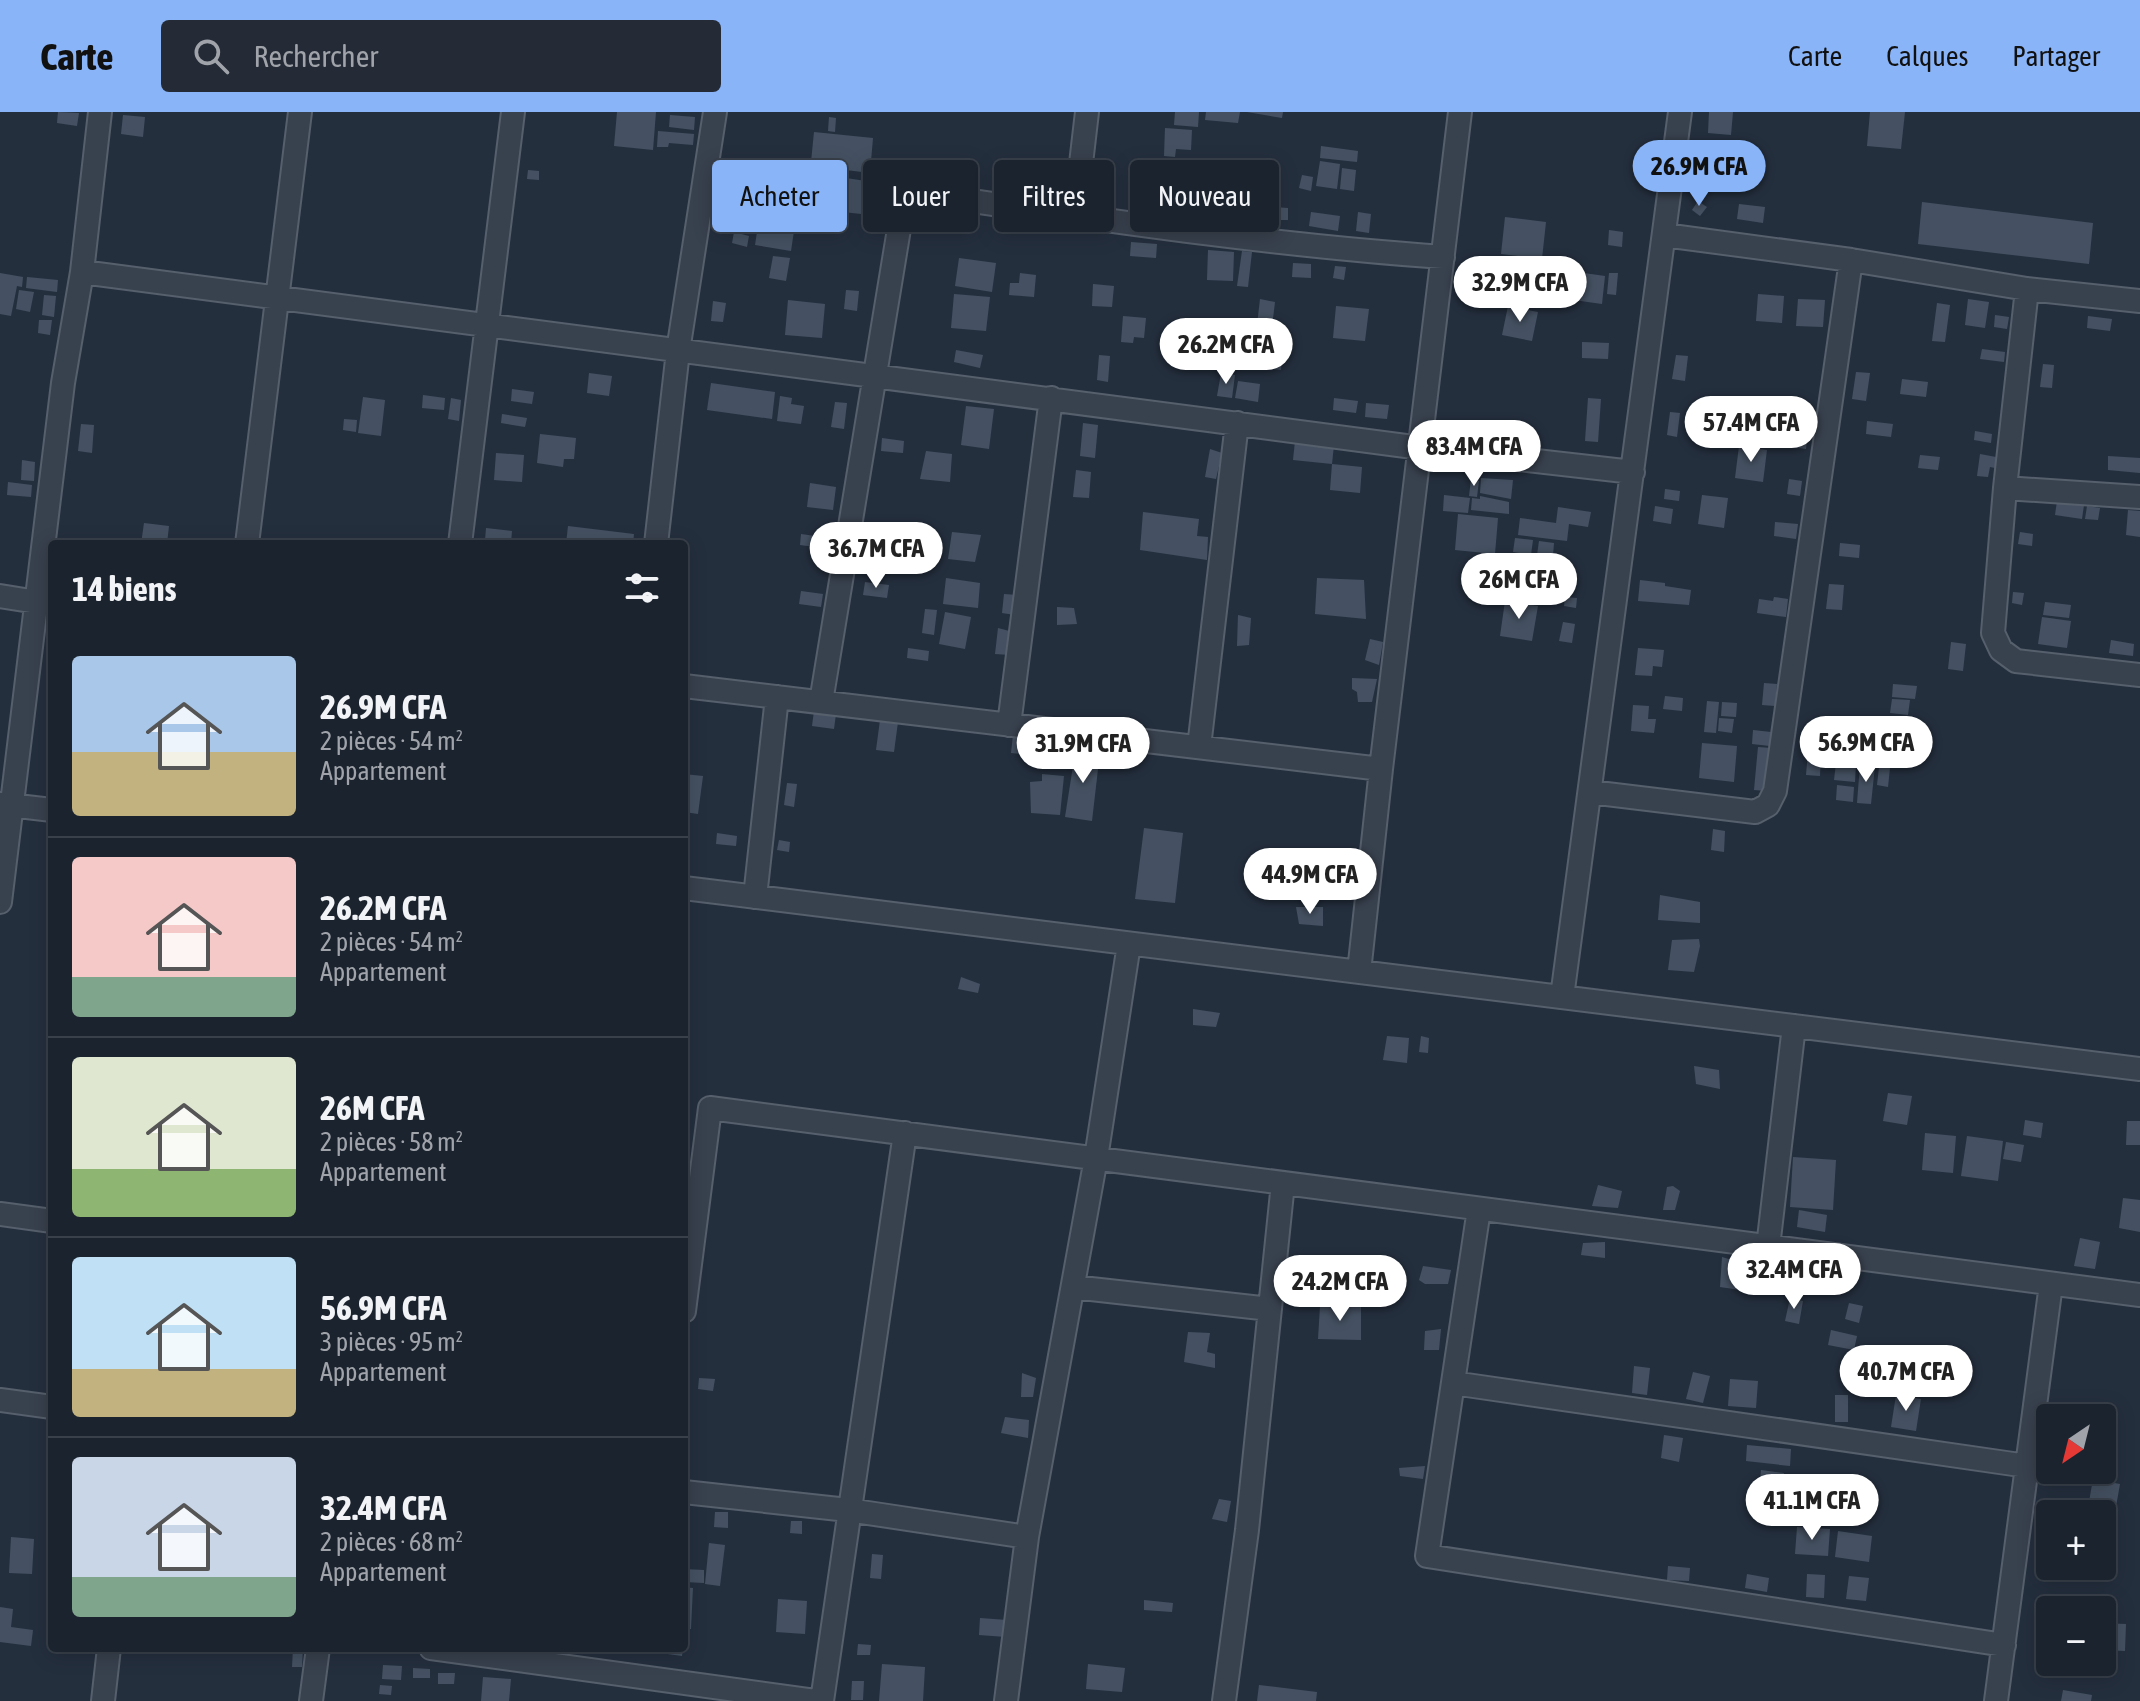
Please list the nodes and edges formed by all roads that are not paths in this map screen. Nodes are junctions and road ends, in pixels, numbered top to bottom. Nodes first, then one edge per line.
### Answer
1 (100, 112) edge
2 (300, 112) edge
3 (513, 112) edge
4 (715, 112) edge
5 (1087, 112) edge
6 (1460, 112) edge
7 (1680, 112) edge
8 (1081, 160) edge
9 (994, 204) edge
10 (1114, 220) edge
11 (1664, 235) junction
12 (1443, 257) junction
13 (1851, 260) junction
14 (82, 272) junction
15 (2027, 289) junction
16 (277, 299) junction
17 (2140, 301) edge
18 (487, 326) junction
19 (678, 351) junction
20 (875, 376) junction
21 (1051, 398) junction
22 (1237, 423) junction
23 (1421, 448) junction
24 (1633, 472) junction
25 (2005, 488) junction
26 (2140, 497) edge
27 (247, 540) edge
28 (460, 540) edge
29 (656, 540) edge
30 (0, 596) edge
31 (37, 602) junction
32 (2140, 675) edge
33 (688, 686) edge
34 (777, 697) junction
35 (821, 702) junction
36 (1009, 725) junction
37 (1199, 747) junction
38 (1381, 769) junction
39 (1590, 792) junction
40 (6, 804) edge
41 (48, 809) edge
42 (688, 889) edge
43 (755, 897) junction
44 (0, 902) edge
45 (1129, 944) junction
46 (1359, 972) junction
47 (1562, 997) junction
48 (1794, 1026) junction
49 (2140, 1069) edge
50 (905, 1133) junction
51 (1096, 1158) junction
52 (1283, 1183) junction
53 (1479, 1209) junction
54 (0, 1214) edge
55 (48, 1220) edge
56 (1768, 1247) junction
57 (688, 1280) edge
58 (2051, 1284) junction
59 (1073, 1287) junction
60 (2140, 1295) edge
61 (1270, 1309) junction
62 (1453, 1383) junction
63 (0, 1400) edge
64 (48, 1406) edge
65 (2027, 1466) junction
66 (688, 1492) edge
67 (848, 1510) junction
68 (1027, 1537) junction
69 (2004, 1645) junction
70 (109, 1652) edge
71 (317, 1652) edge
72 (460, 1652) edge
73 (103, 1701) edge
74 (311, 1701) edge
75 (815, 1701) edge
76 (822, 1701) edge
77 (1006, 1701) edge
78 (1224, 1701) edge
79 (1996, 1701) edge

1 - 14 street
2 - 16 street
3 - 18 street
4 - 19 street
5 - 8 street
6 - 12 street
7 - 11 street
9 - 20 street
10 - 12 street
11 - 13 street
11 - 24 street
12 - 23 street
13 - 15 street
13 - 39 street
14 - 16 street
14 - 31 street
15 - 17 street
15 - 25 street
16 - 18 street
16 - 27 street
18 - 19 street
18 - 28 street
19 - 20 street
19 - 29 street
20 - 21 street
20 - 35 street
21 - 22 street
21 - 36 street
22 - 23 street
22 - 37 street
23 - 24 street
23 - 38 street
24 - 39 street
25 - 26 street
25 - 32 street
30 - 31 street
31 - 40 street
33 - 34 street
34 - 35 street
34 - 43 street
35 - 36 street
36 - 37 street
37 - 38 street
38 - 46 street
39 - 47 street
40 - 41 street
40 - 44 street
42 - 43 street
43 - 45 street
45 - 46 street
45 - 51 street
46 - 47 street
47 - 48 street
48 - 49 street
48 - 56 street
50 - 51 street
50 - 57 street
50 - 67 street
51 - 52 street
51 - 59 street
52 - 53 street
52 - 61 street
53 - 56 street
53 - 62 street
54 - 55 street
56 - 58 street
58 - 60 street
58 - 65 street
59 - 61 street
59 - 68 street
61 - 78 street
62 - 65 street
62 - 69 street
63 - 64 street
65 - 69 street
66 - 67 street
67 - 68 street
67 - 76 street
68 - 77 street
69 - 79 street
70 - 73 street
71 - 74 street
72 - 75 street

